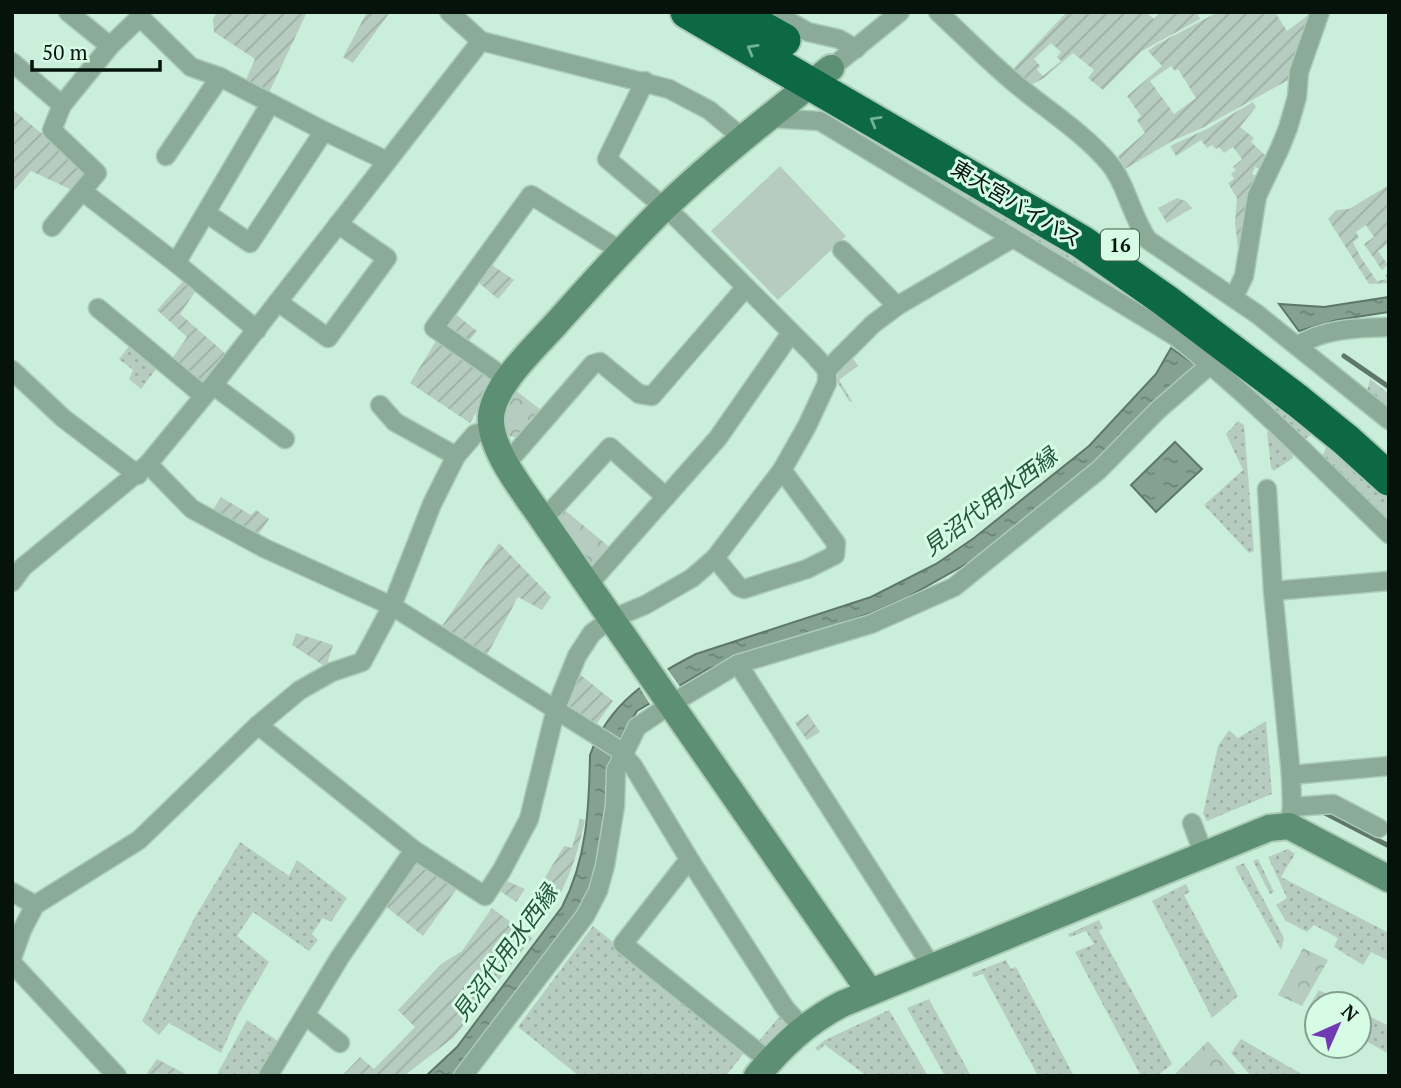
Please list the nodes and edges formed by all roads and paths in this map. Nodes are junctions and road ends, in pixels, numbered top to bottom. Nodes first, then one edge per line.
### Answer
1 (68, 12) edge
2 (449, 12) edge
3 (687, 12) edge
4 (734, 12) edge
5 (773, 12) edge
6 (938, 12) edge
7 (1320, 12) edge
8 (888, 16) edge
9 (481, 41) junction
10 (110, 46) junction
11 (12, 62) edge
12 (833, 66) junction
13 (220, 77) junction
14 (645, 82) junction
15 (270, 104) junction
16 (62, 105) junction
17 (768, 118) junction
18 (324, 131) junction
19 (744, 139) junction
20 (166, 156) dead end
21 (387, 160) junction
22 (82, 191) junction
23 (664, 208) junction
24 (206, 213) junction
25 (338, 224) junction
26 (52, 227) dead end
27 (1013, 238) junction
28 (842, 250) dead end
29 (621, 251) junction
30 (176, 263) junction
31 (746, 287) junction
32 (1234, 297) junction
33 (278, 303) junction
34 (897, 306) junction
35 (98, 309) dead end
36 (1389, 327) edge
37 (257, 330) junction
38 (791, 333) junction
39 (1297, 346) junction
40 (1211, 364) junction
41 (12, 370) edge
42 (827, 370) junction
43 (508, 380) junction
44 (209, 391) junction
45 (380, 405) dead end
46 (1389, 420) edge
47 (491, 429) junction
48 (285, 439) dead end
49 (1389, 453) edge
50 (456, 456) junction
51 (506, 464) junction
52 (143, 470) junction
53 (782, 470) junction
54 (1389, 479) edge
55 (1267, 489) dead end
56 (666, 497) junction
57 (542, 520) junction
58 (1389, 534) edge
59 (715, 558) junction
60 (1389, 580) edge
61 (12, 582) edge
62 (588, 585) junction
63 (1273, 591) junction
64 (392, 606) junction
65 (611, 619) junction
66 (738, 664) junction
67 (663, 692) junction
68 (556, 708) junction
69 (258, 724) junction
70 (621, 752) junction
71 (1389, 766) edge
72 (1291, 775) junction
73 (1290, 816) junction
74 (1192, 823) dead end
75 (1379, 828) dead end
76 (414, 850) junction
77 (1204, 855) junction
78 (691, 862) junction
79 (1389, 879) edge
80 (12, 892) edge
81 (35, 905) junction
82 (12, 961) edge
83 (932, 967) junction
84 (870, 992) junction
85 (304, 1016) junction
86 (803, 1028) junction
87 (340, 1043) dead end
88 (763, 1069) edge
89 (117, 1076) edge
90 (268, 1076) edge
91 (463, 1076) edge

1 - 10 street
2 - 9 street
12 -> 3 highway, 東大宮バイパス / 16
4 - 12 highway, 東大宮バイパス / 16
5 - 12 street
6 - 32 street
7 - 32 street
8 - 12 street
9 - 14 street
9 - 21 street
10 - 13 street
10 - 16 street
11 - 16 street
12 - 17 street
12 - 49 highway, 東大宮バイパス / 16
54 -> 12 highway, 東大宮バイパス / 16
13 - 15 street
13 - 20 street
14 - 19 street
14 - 23 street
15 - 18 street
15 - 24 street
16 - 22 street
17 - 19 street
17 - 27 street
18 - 21 street
18 - 24 street
19 - 23 street
21 - 25 street
22 - 26 street
22 - 30 street
23 - 29 street
23 - 31 street
24 - 30 street
25 - 33 street
25 - 33 street
27 - 34 street
27 - 40 street
28 - 34 street
29 - 43 street
29 - 43 street
30 - 37 street
31 - 38 street
31 - 51 street
32 - 39 street
33 - 37 street
34 - 42 street
35 - 44 street
36 - 39 street
37 - 44 street
38 - 42 street
38 - 56 street
39 - 46 street
40 - 58 street
40 - 66 street
41 - 52 street
42 - 53 street
43 - 47 street
44 - 48 street
44 - 52 street
45 - 50 street
47 - 50 street
47 - 51 street
50 - 64 street
51 - 57 street
52 - 61 street
52 - 64 street
53 - 59 street
53 - 59 street
55 - 63 street
56 - 57 street
56 - 62 street
57 - 62 street
59 - 65 street
60 - 63 street
62 - 65 street
63 - 72 street
64 - 68 street
64 - 69 street
65 - 67 street
65 - 68 street
66 - 67 street
66 - 83 street
67 - 70 street
67 - 84 street
68 - 70 street
68 - 76 street
69 - 76 street
69 - 81 street
70 - 78 street
70 - 91 street
71 - 72 street
72 - 73 street
73 - 75 street
73 - 77 street
73 - 79 street
74 - 77 street
76 - 85 street
77 - 83 street
78 - 86 street
78 - 88 street
80 - 81 street
81 - 82 street
82 - 89 street
83 - 84 street
84 - 86 street
85 - 87 street
85 - 90 street
86 - 88 street

